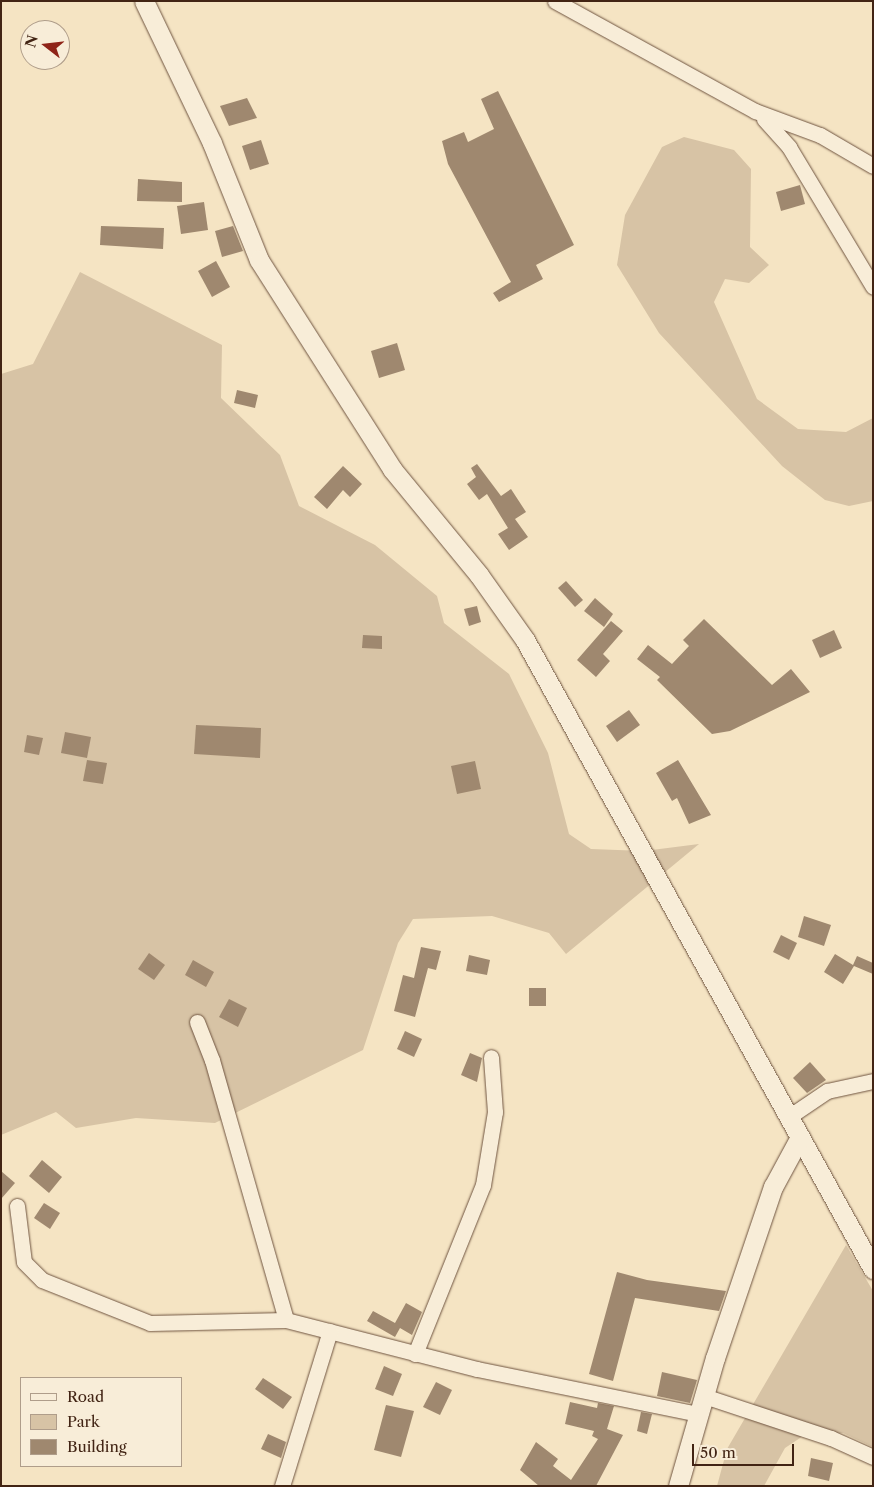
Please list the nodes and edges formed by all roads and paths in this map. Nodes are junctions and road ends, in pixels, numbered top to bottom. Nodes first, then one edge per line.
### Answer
1 (144, 1) edge
2 (555, 1) edge
3 (755, 111) junction
4 (873, 166) edge
5 (873, 287) edge
6 (197, 1022) dead end
7 (491, 1057) dead end
8 (873, 1081) edge
9 (790, 1116) junction
10 (800, 1137) junction
11 (17, 1206) dead end
12 (873, 1268) edge
13 (286, 1320) junction
14 (330, 1331) junction
15 (415, 1354) junction
16 (701, 1405) junction
17 (873, 1457) edge
18 (282, 1486) edge
19 (678, 1486) edge

1 - 9 street
2 - 3 street
3 - 4 street
3 - 5 street
6 - 13 street
7 - 15 street
8 - 9 street
9 - 10 street
10 - 12 street
10 - 16 street
11 - 13 street
13 - 14 street
14 - 15 street
14 - 18 street
15 - 16 street
16 - 17 street
16 - 19 street

